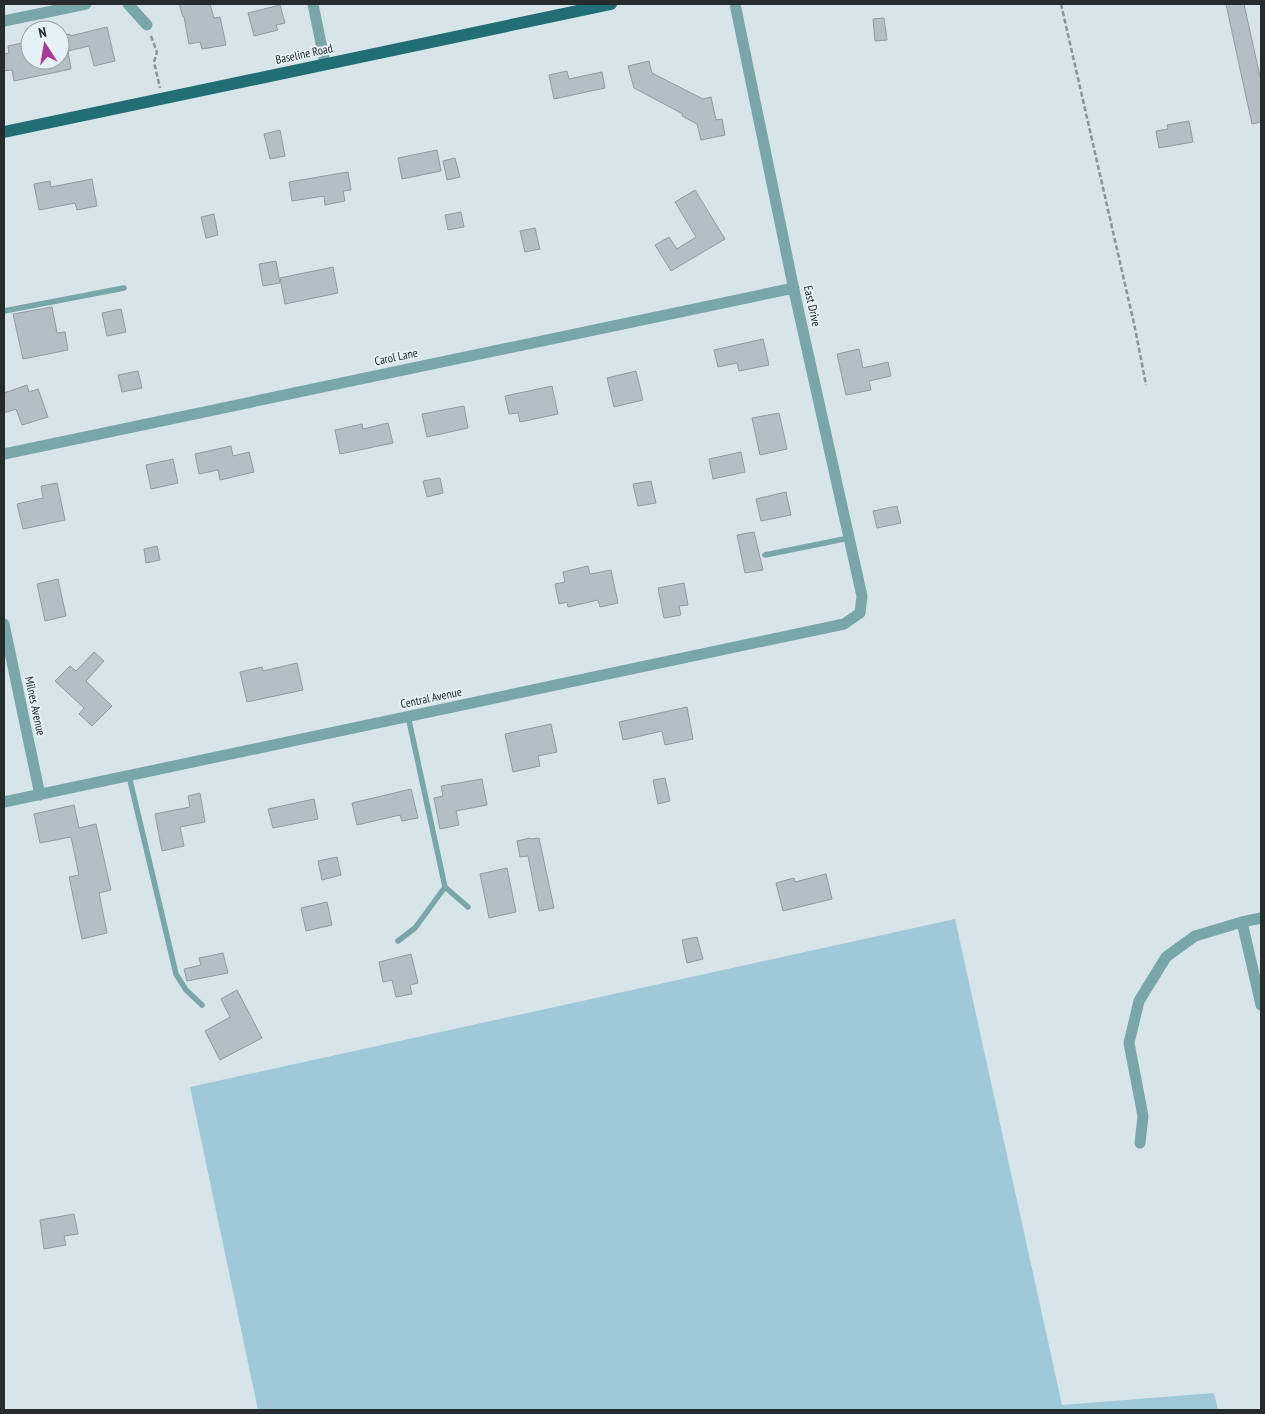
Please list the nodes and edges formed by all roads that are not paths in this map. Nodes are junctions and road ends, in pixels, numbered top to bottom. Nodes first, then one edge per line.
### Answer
1 (86, 4) edge
2 (128, 4) edge
3 (313, 4) edge
4 (611, 4) edge
5 (735, 4) edge
6 (4, 21) edge
7 (147, 25) road end
8 (325, 64) junction
9 (4, 132) edge
10 (124, 288) dead end
11 (794, 288) junction
12 (4, 312) edge
13 (4, 454) edge
14 (849, 538) junction
15 (765, 556) dead end
16 (860, 613) joint
17 (4, 624) edge
18 (408, 716) junction
19 (129, 776) junction
20 (40, 795) junction
21 (4, 802) edge
22 (445, 887) junction
23 (468, 907) dead end
24 (1261, 918) edge
25 (1242, 922) junction
26 (398, 941) dead end
27 (202, 1005) dead end
28 (1261, 1005) edge
29 (1140, 1143) dead end

1 - 6 street
2 - 7 street
3 - 8 street
4 - 8 main road, Baseline Road
5 - 11 street, East Drive
8 - 9 main road, Baseline Road
10 - 12 lane
11 - 13 street, Carol Lane
11 - 14 street, East Drive
14 - 15 lane
14 - 16 street, East Drive
16 - 18 street, Central Avenue
17 - 20 street, Milnes Avenue
18 - 19 street, Central Avenue
18 - 22 lane
19 - 20 street, Central Avenue
19 - 27 lane
20 - 21 street, Central Avenue
22 - 23 lane
22 - 26 lane
24 - 25 street
25 - 28 street
25 - 29 street

